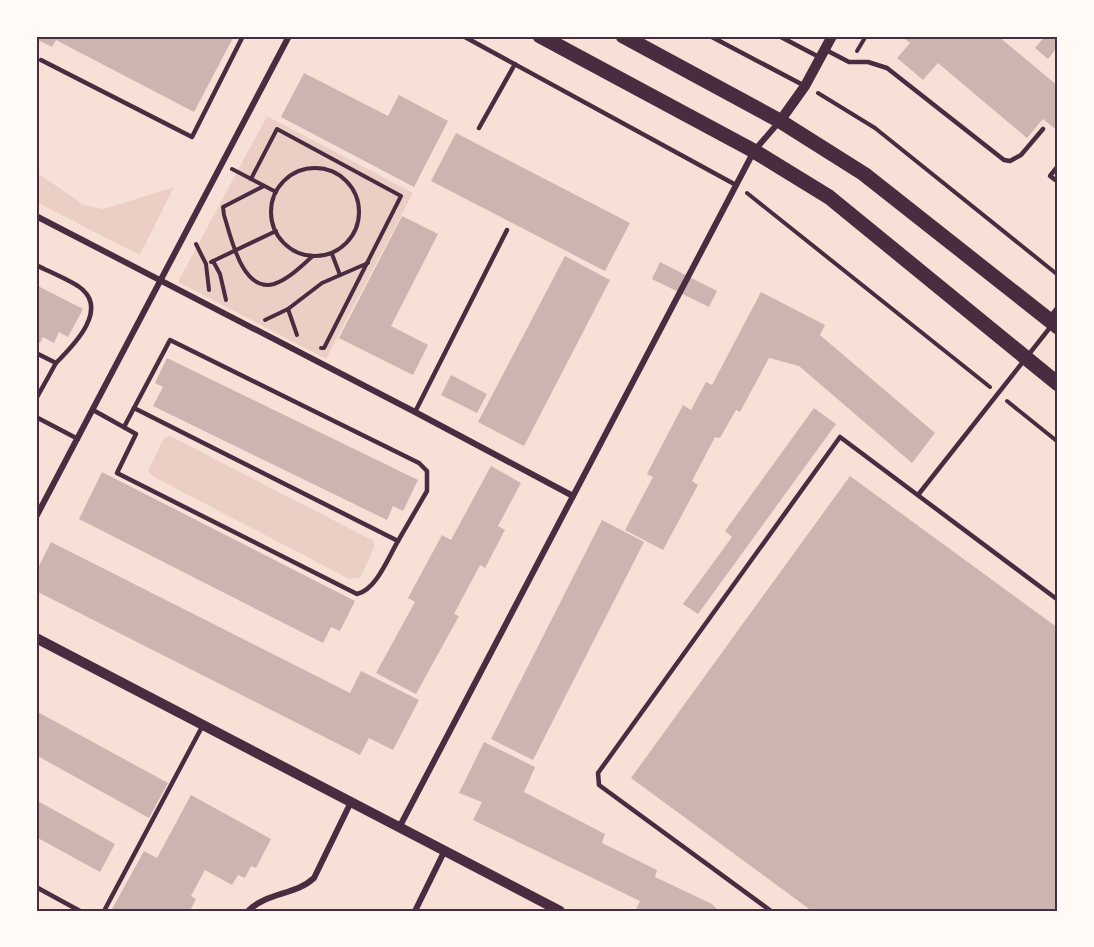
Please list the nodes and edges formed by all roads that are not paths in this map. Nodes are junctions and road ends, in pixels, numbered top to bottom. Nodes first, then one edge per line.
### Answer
1 (243, 36) edge
2 (289, 36) edge
3 (463, 36) edge
4 (540, 36) edge
5 (623, 36) edge
6 (710, 36) edge
7 (779, 36) edge
8 (832, 36) edge
9 (823, 54) junction
10 (41, 60) dead end
11 (514, 64) junction
12 (805, 86) junction
13 (780, 121) junction
14 (479, 128) dead end
15 (1043, 129) dead end
16 (754, 151) junction
17 (1058, 166) edge
18 (1058, 182) edge
19 (736, 185) junction
20 (36, 216) edge
21 (507, 230) dead end
22 (36, 264) edge
23 (162, 280) junction
24 (1058, 307) edge
25 (1054, 322) edge
26 (36, 352) edge
27 (1026, 357) junction
28 (56, 363) junction
29 (1058, 384) edge
30 (36, 399) edge
31 (134, 408) junction
32 (93, 410) junction
33 (415, 412) junction
34 (36, 417) edge
35 (124, 427) junction
36 (78, 439) junction
37 (918, 495) junction
38 (573, 496) junction
39 (36, 517) edge
40 (398, 542) junction
41 (1058, 600) edge
42 (36, 638) edge
43 (204, 724) junction
44 (351, 801) junction
45 (400, 826) junction
46 (445, 850) junction
47 (36, 887) edge
48 (80, 911) edge
49 (104, 911) edge
50 (248, 911) edge
51 (415, 911) edge
52 (560, 911) edge
53 (771, 911) edge

1 - 10 lane
2 - 23 street
3 - 11 lane
4 - 16 main road
5 - 13 main road
6 - 12 lane
7 - 9 lane
8 - 9 street
9 - 12 street
9 - 15 lane
11 - 14 lane
11 - 19 lane
12 - 13 street
13 - 16 street
13 - 25 main road
16 - 19 street
16 - 27 main road
17 - 18 lane
19 - 38 street
20 - 23 street
21 - 33 lane
22 - 28 lane
23 - 32 street
23 - 33 street
24 - 25 lane
25 - 27 lane
26 - 28 lane
27 - 29 main road
27 - 37 lane
28 - 30 lane
31 - 35 lane
31 - 40 lane
31 - 40 lane
32 - 35 lane
32 - 36 street
33 - 38 street
34 - 36 lane
35 - 40 lane
36 - 39 street
37 - 41 lane
37 - 53 lane
38 - 45 street
42 - 43 street
43 - 44 street
43 - 49 lane
44 - 45 street
44 - 50 street
45 - 46 street
46 - 51 street
46 - 52 street
47 - 48 lane

